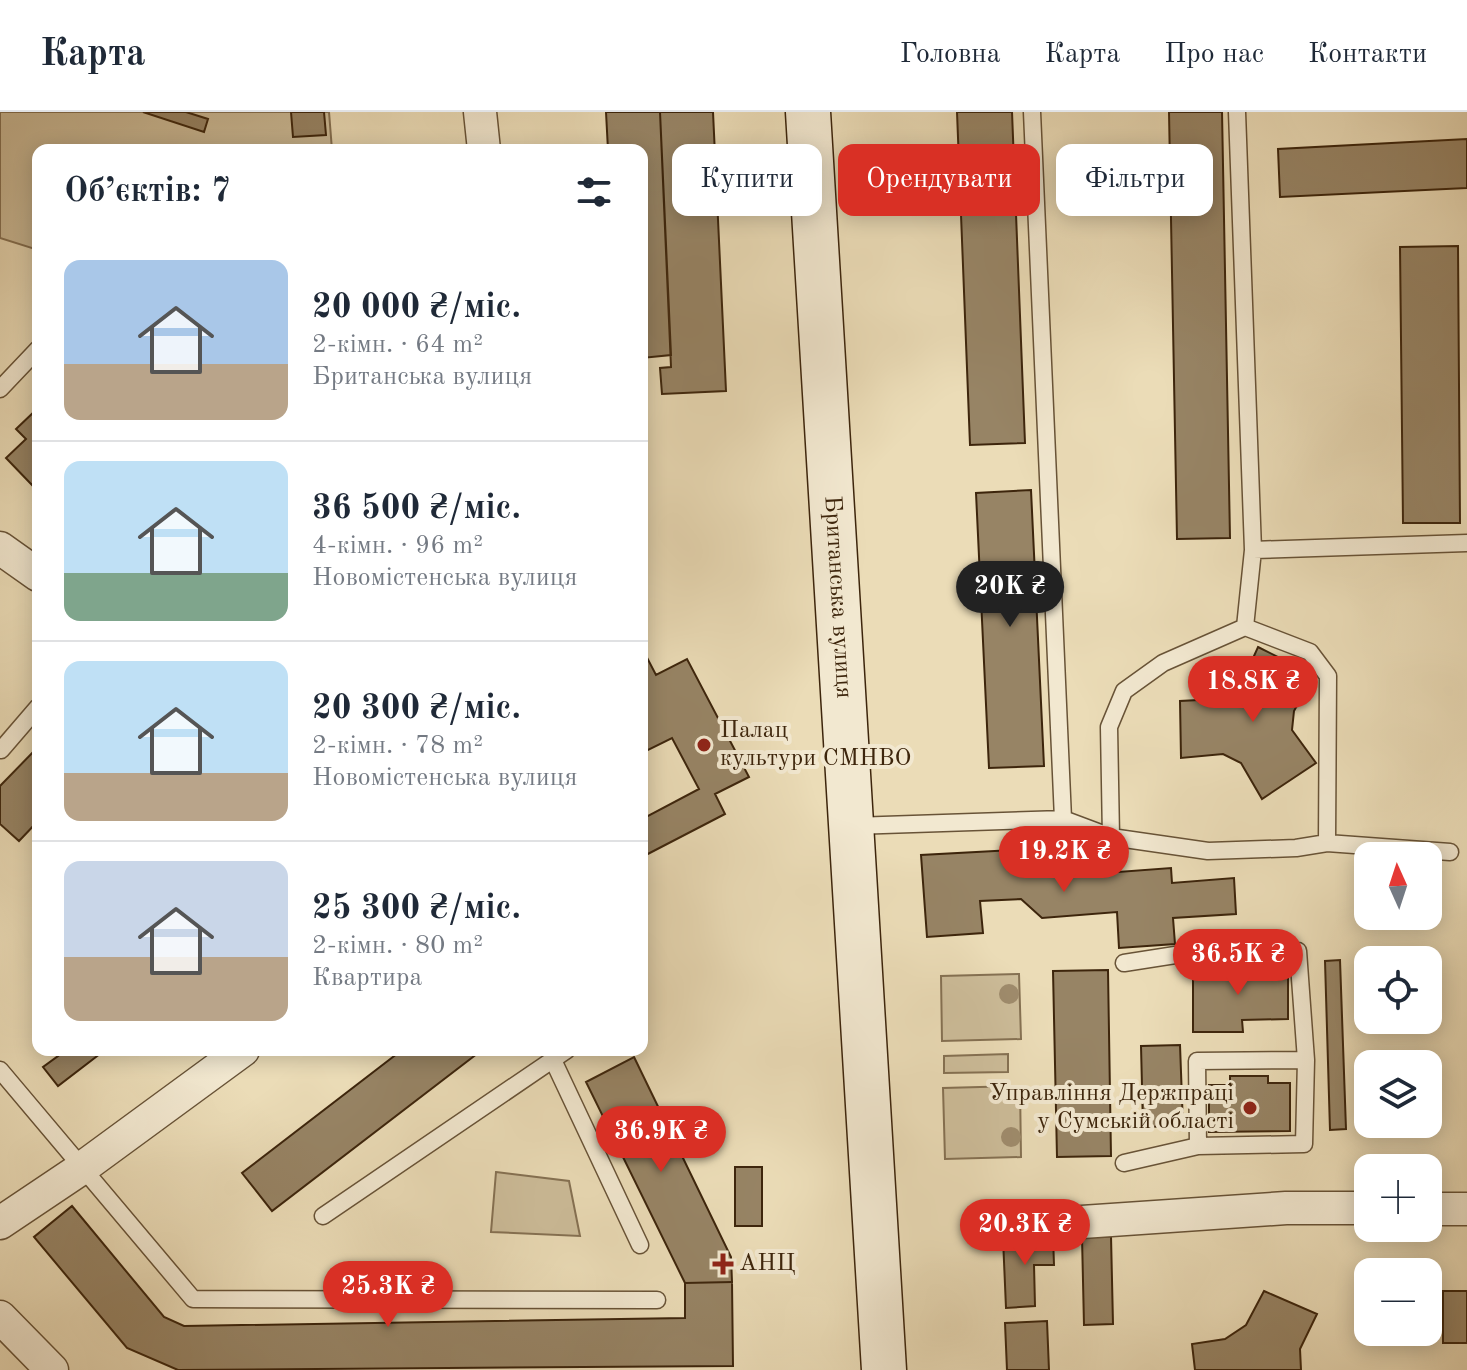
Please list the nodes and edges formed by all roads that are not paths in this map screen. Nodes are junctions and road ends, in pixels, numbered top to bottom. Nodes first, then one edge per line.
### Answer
1 (480, 112) edge
2 (808, 112) edge
3 (1032, 112) edge
4 (1237, 112) edge
5 (483, 144) edge
6 (32, 355) edge
7 (0, 389) edge
8 (1467, 543) edge
9 (0, 548) edge
10 (1253, 550) junction
11 (32, 571) edge
12 (1245, 627) junction
13 (32, 714) edge
14 (1, 750) edge
15 (1063, 819) junction
16 (851, 827) junction
17 (1111, 837) junction
18 (1327, 843) junction
19 (1450, 852) dead end
20 (1124, 963) dead end
21 (235, 1056) edge
22 (559, 1056) edge
23 (560, 1056) edge
24 (1306, 1060) junction
25 (0, 1070) edge
26 (1198, 1146) junction
27 (1124, 1163) dead end
28 (82, 1168) junction
29 (1354, 1208) edge
30 (1442, 1209) edge
31 (1467, 1209) edge
32 (323, 1216) dead end
33 (1082, 1222) dead end
34 (0, 1223) edge
35 (640, 1245) dead end
36 (657, 1300) dead end
37 (0, 1317) edge
38 (52, 1370) edge
39 (884, 1370) edge

1 - 5 street
2 - 16 main road, Британська вулиця
3 - 15 lane
4 - 10 lane
6 - 7 lane
8 - 10 lane
9 - 11 street
10 - 12 lane
12 - 17 lane
12 - 18 lane
13 - 14 lane
15 - 16 lane
15 - 17 lane
16 - 39 main road, Британська вулиця
17 - 18 lane
18 - 19 lane
20 - 24 lane
21 - 28 street
22 - 32 lane
23 - 35 lane
24 - 26 lane
24 - 26 lane
25 - 28 lane
26 - 27 lane
28 - 34 street
28 - 36 lane
29 - 33 street
30 - 31 street
37 - 38 street

